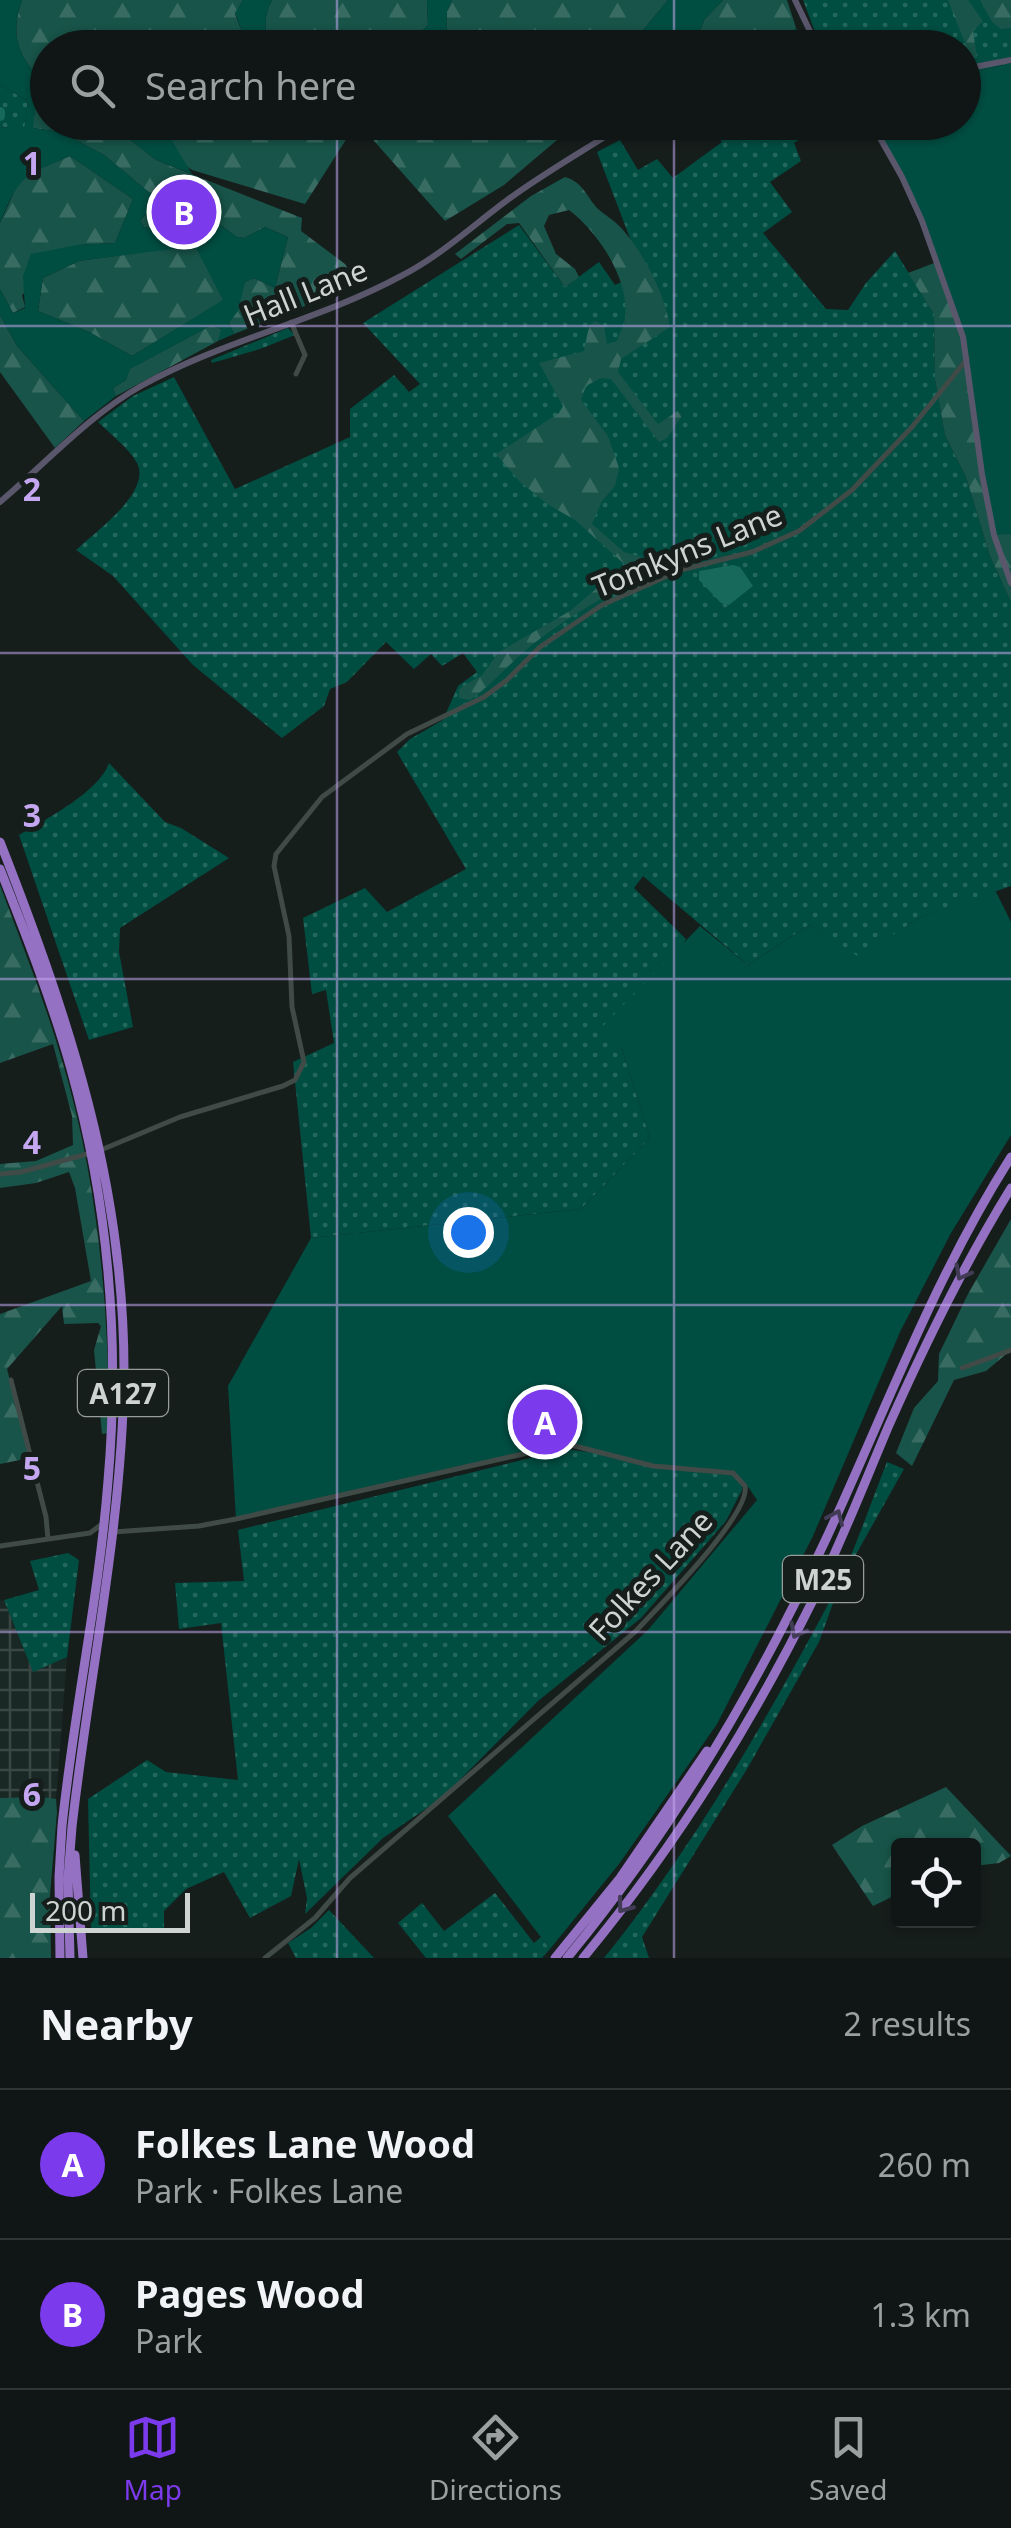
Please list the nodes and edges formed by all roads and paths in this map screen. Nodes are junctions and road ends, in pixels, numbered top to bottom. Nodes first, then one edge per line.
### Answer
1 (795, 0) edge
2 (809, 30) edge
3 (1011, 60) edge
4 (981, 66) edge
5 (600, 140) edge
6 (881, 140) edge
7 (291, 321) junction
8 (967, 359) junction
9 (296, 374) dead end
10 (0, 502) edge
11 (1011, 583) edge
12 (0, 842) edge
13 (0, 870) edge
14 (96, 1151) junction
15 (1011, 1158) edge
16 (0, 1174) edge
17 (1011, 1188) edge
18 (1011, 1350) edge
19 (962, 1368) dead end
20 (11, 1380) dead end
21 (106, 1512) junction
22 (114, 1532) junction
23 (81, 1535) junction
24 (48, 1539) junction
25 (0, 1546) edge
26 (100, 1556) junction
27 (726, 1728) junction
28 (75, 1798) junction
29 (58, 1958) edge
30 (70, 1958) edge
31 (84, 1958) edge
32 (265, 1958) edge
33 (555, 1958) edge
34 (567, 1958) edge
35 (585, 1958) edge

1 - 2 street
3 - 4 street
5 - 7 street, Hall Lane
6 - 8 street
7 - 9 street
7 - 10 street, Hall Lane
8 - 11 street
8 - 14 street, Tomkyns Lane
12 - 14 highway, A127
13 - 14 highway, A127
14 - 16 street, Tomkyns Lane
14 - 21 highway, A127
14 - 22 highway, A127
27 -> 15 highway, M25
17 -> 35 highway, M25
18 - 19 street
20 - 24 street
21 - 23 street
21 - 26 highway, A127
22 - 28 highway, A127
22 - 32 street, Folkes Lane
23 - 24 street
23 - 26 street
24 - 25 street
26 - 29 highway, A127
27 - 33 highway, M25
27 - 34 highway, M25
28 - 30 highway, A127
28 - 31 highway

